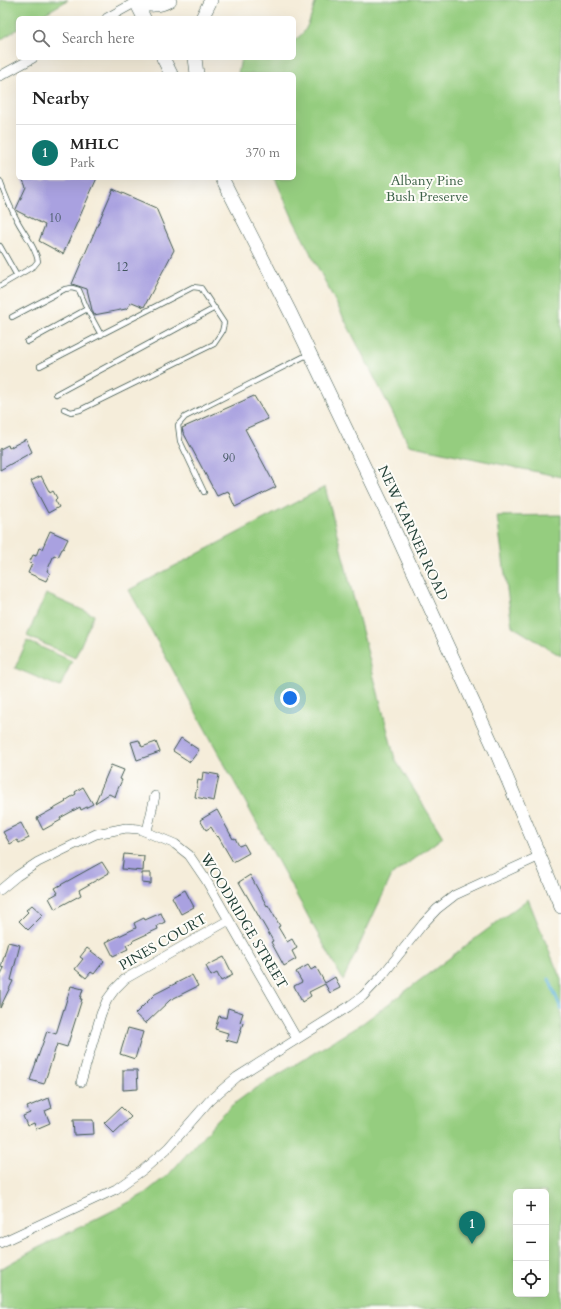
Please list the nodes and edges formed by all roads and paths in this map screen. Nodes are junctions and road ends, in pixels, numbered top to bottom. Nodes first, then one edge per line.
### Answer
1 (170, 0) edge
2 (211, 0) edge
3 (136, 1) edge
4 (110, 16) edge
5 (143, 16) edge
6 (203, 16) edge
7 (29, 60) edge
8 (164, 60) edge
9 (195, 60) edge
10 (170, 72) edge
11 (197, 72) edge
12 (0, 76) edge
13 (224, 180) edge
14 (0, 181) edge
15 (0, 246) edge
16 (17, 276) junction
17 (0, 286) edge
18 (214, 308) junction
19 (87, 309) junction
20 (12, 317) dead end
21 (101, 335) junction
22 (27, 342) dead end
23 (310, 354) junction
24 (40, 366) dead end
25 (56, 394) dead end
26 (64, 409) dead end
27 (204, 492) dead end
28 (155, 796) dead end
29 (147, 831) junction
30 (540, 856) junction
31 (0, 890) edge
32 (561, 907) edge
33 (229, 920) junction
34 (297, 1039) junction
35 (81, 1082) dead end
36 (0, 1243) edge

1 - 3 main road
2 - 6 main road
3 - 4 street
3 - 5 main road
7 - 12 street
8 - 10 main road
9 - 11 main road
13 - 23 main road, NEW KARNER ROAD
14 - 16 lane
15 - 16 lane
16 - 17 lane
18 - 21 lane
18 - 25 lane
18 - 26 lane
19 - 20 lane
19 - 21 lane
19 - 22 lane
21 - 24 lane
23 - 27 lane
23 - 30 main road, NEW KARNER ROAD
28 - 29 street
29 - 31 street, WOODRIDGE STREET
29 - 33 street, WOODRIDGE STREET
30 - 32 main road, NEW KARNER ROAD
30 - 34 street
33 - 34 street, WOODRIDGE STREET
33 - 35 street, PINES COURT
34 - 36 street

